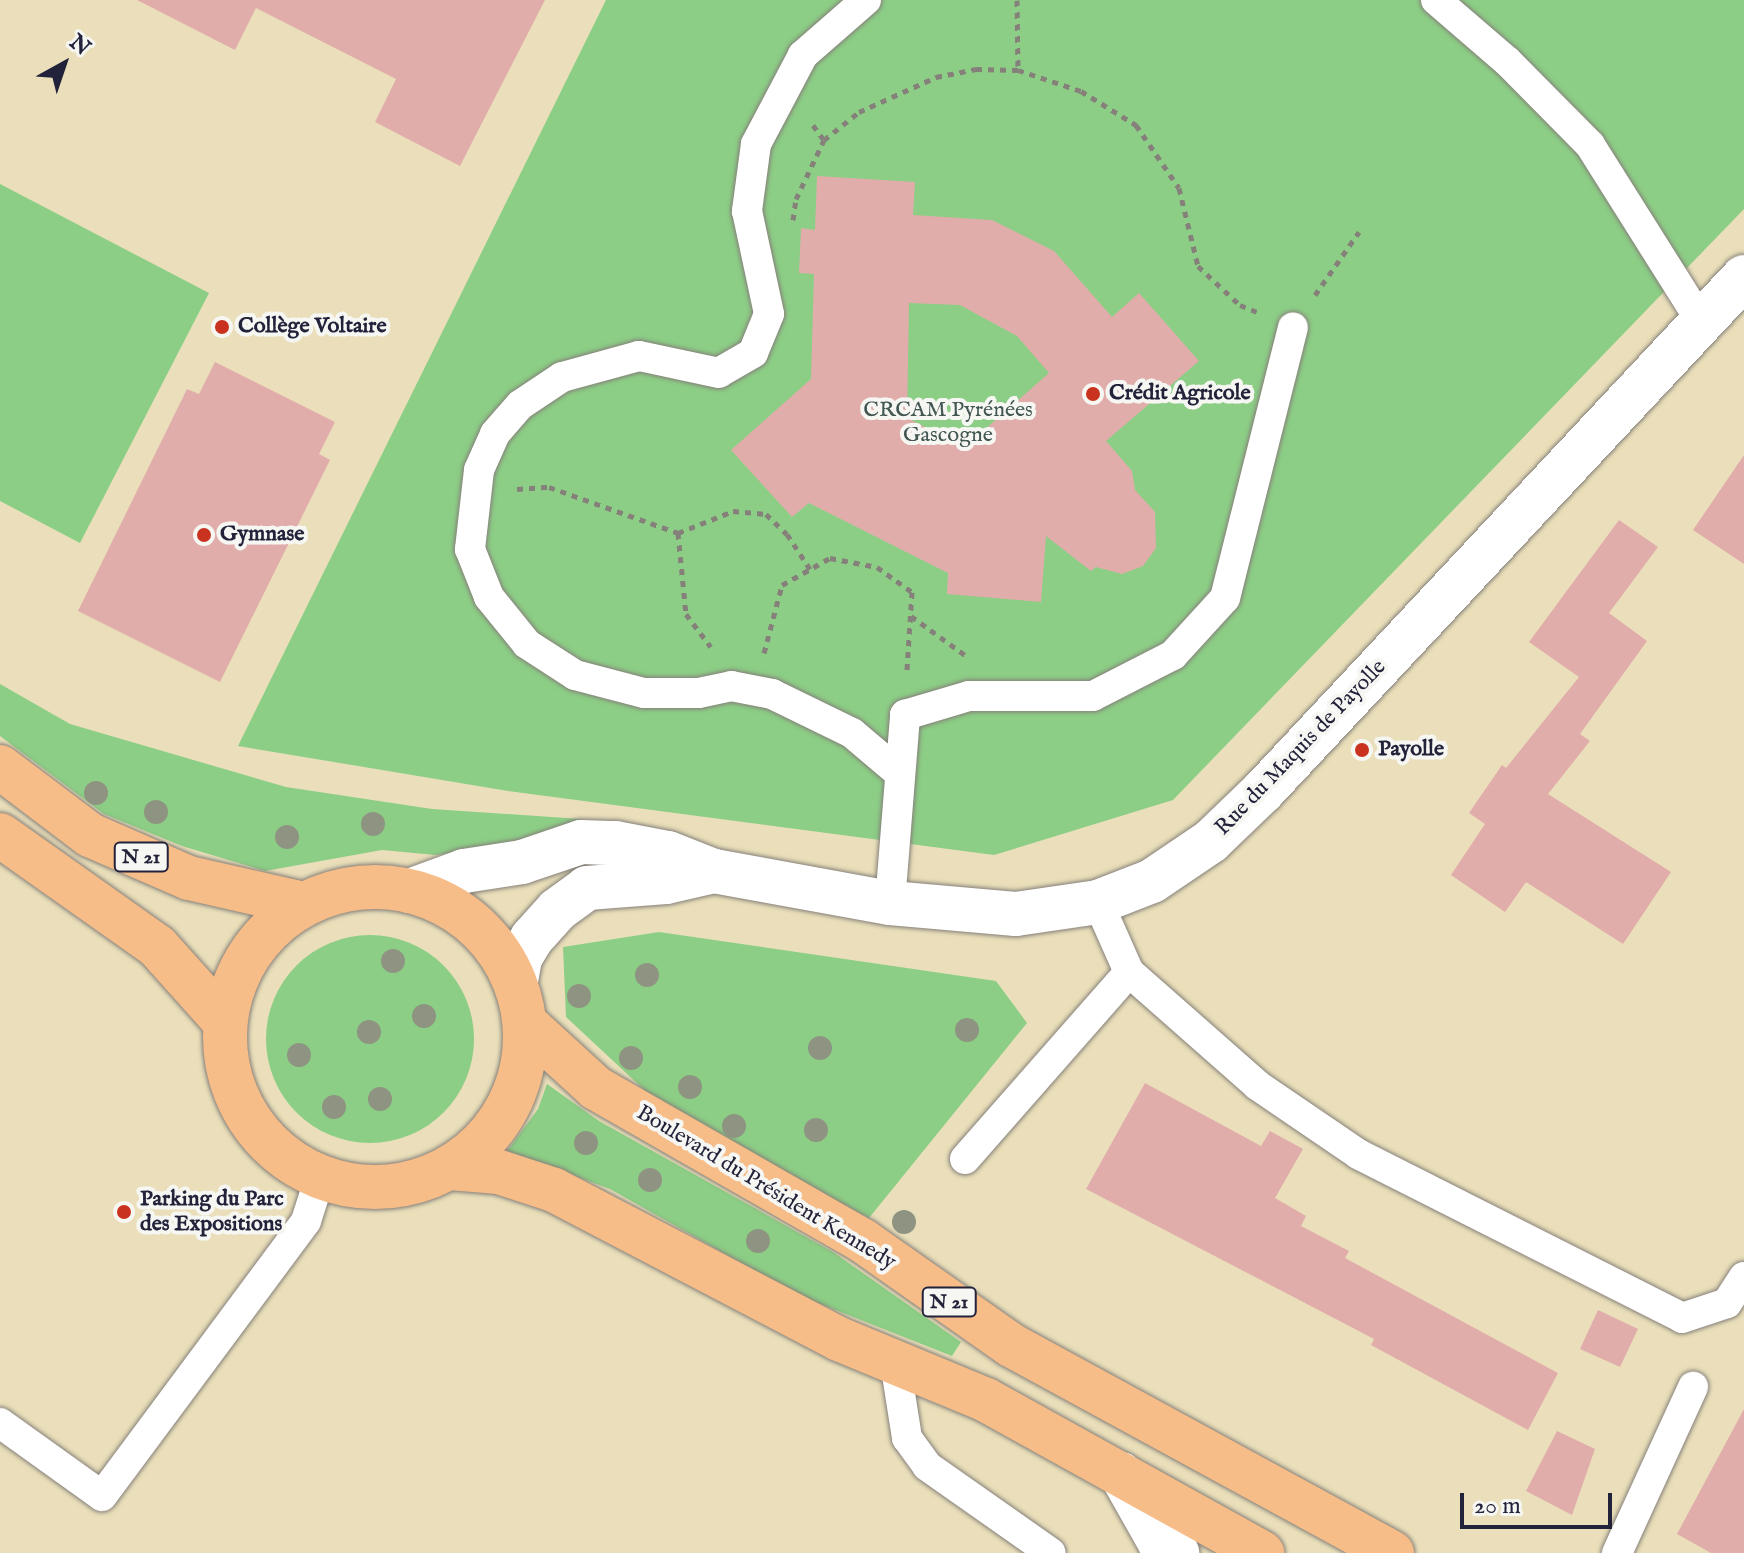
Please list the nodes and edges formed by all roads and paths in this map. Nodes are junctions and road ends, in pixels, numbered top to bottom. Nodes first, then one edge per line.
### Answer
1 (866, 0) edge
2 (1017, 0) edge
3 (1436, 0) edge
4 (1018, 70) junction
5 (792, 224) dead end
6 (1359, 232) dead end
7 (1744, 277) edge
8 (1701, 321) junction
9 (1293, 327) junction
10 (476, 492) junction
11 (678, 533) junction
12 (810, 569) junction
13 (910, 616) junction
14 (716, 654) dead end
15 (772, 694) junction
16 (995, 695) junction
17 (905, 715) junction
18 (0, 767) edge
19 (898, 772) junction
20 (0, 835) edge
21 (714, 871) junction
22 (410, 891) junction
23 (1098, 902) junction
24 (890, 903) junction
25 (303, 904) junction
26 (1129, 972) junction
27 (516, 981) junction
28 (225, 1022) junction
29 (525, 1023) junction
30 (965, 1159) dead end
31 (450, 1168) junction
32 (320, 1177) junction
33 (1744, 1277) edge
34 (895, 1362) junction
35 (1693, 1387) dead end
36 (0, 1423) edge
37 (1121, 1474) junction
38 (1051, 1553) edge
39 (1177, 1553) edge
40 (1262, 1553) edge
41 (1392, 1553) edge
42 (1617, 1553) edge

1 - 10 lane
2 - 4 path
3 - 8 lane
4 - 5 path
4 - 9 path
6 - 9 path
7 - 8 street, Rue du Maquis de Payolle
8 - 23 street, Rue du Maquis de Payolle
9 - 16 lane
10 - 11 path
10 - 15 lane
11 - 12 path
11 - 14 path
12 - 13 path
12 - 15 path
13 - 16 path
13 - 17 path
15 - 19 lane
16 - 17 lane
17 - 19 lane
18 - 25 main road, N 21
19 - 24 lane
20 - 28 main road
21 - 22 street, Rue du Maquis de Payolle
21 - 24 street, Rue du Maquis de Payolle
21 - 27 street, Rue du Maquis de Payolle
22 - 25 main road
22 - 27 main road
23 - 24 street, Rue du Maquis de Payolle
23 - 26 lane
25 - 28 main road
26 - 30 lane
26 - 33 lane
27 - 29 main road
28 - 32 main road
29 - 31 main road
29 - 41 main road, Boulevard du Président Kennedy / N 21
31 - 32 main road
31 - 34 main road
32 - 36 lane
34 - 37 main road
34 - 38 lane
35 - 42 lane
37 - 39 street
37 - 40 main road

